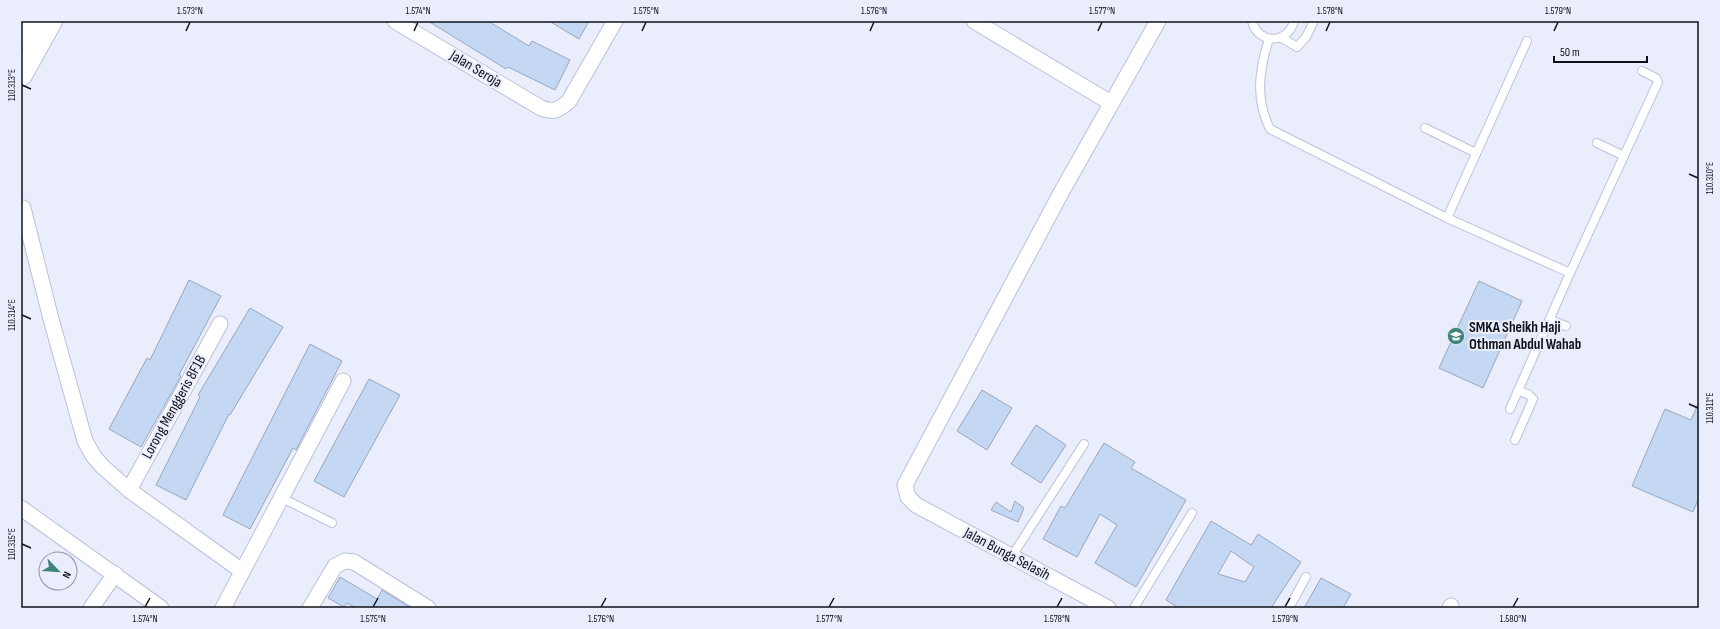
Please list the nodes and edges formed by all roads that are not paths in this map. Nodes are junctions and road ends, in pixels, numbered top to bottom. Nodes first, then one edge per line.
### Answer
1 (29, 21) edge
2 (51, 21) edge
3 (395, 21) edge
4 (615, 21) edge
5 (974, 21) edge
6 (1158, 21) edge
7 (1252, 21) edge
8 (1294, 21) edge
9 (1314, 21) edge
10 (21, 36) edge
11 (1282, 38) junction
12 (1269, 39) junction
13 (1527, 41) dead end
14 (1642, 72) dead end
15 (21, 75) edge
16 (1111, 103) junction
17 (1425, 128) dead end
18 (1597, 143) dead end
19 (1476, 153) junction
20 (1624, 156) junction
21 (23, 208) dead end
22 (1447, 218) junction
23 (1570, 273) junction
24 (1551, 320) junction
25 (220, 324) dead end
26 (1566, 326) dead end
27 (343, 381) dead end
28 (1518, 390) junction
29 (1510, 409) dead end
30 (1516, 440) dead end
31 (1084, 444) dead end
32 (129, 490) junction
33 (282, 498) junction
34 (21, 508) edge
35 (1192, 513) dead end
36 (332, 523) dead end
37 (1012, 556) junction
38 (242, 571) junction
39 (116, 574) junction
40 (1306, 577) dead end
41 (91, 608) edge
42 (161, 608) edge
43 (223, 608) edge
44 (310, 608) edge
45 (428, 608) edge
46 (1108, 608) edge
47 (1134, 608) edge
48 (1289, 608) edge

1 - 10 main road
2 - 15 main road
3 - 4 street, Jalan Seroja
5 - 16 street
6 - 16 street
7 - 12 lane
8 - 11 lane
9 - 11 lane
11 - 12 lane
12 - 22 lane
13 - 19 lane
14 - 20 lane
16 - 37 street, Jalan Bunga Selasih
17 - 19 lane
18 - 20 lane
19 - 22 lane
20 - 23 lane
21 - 32 street
22 - 23 lane
23 - 24 lane
24 - 26 lane
24 - 28 lane
25 - 32 street, Lorong Menggeris 8F1B
27 - 33 street
28 - 29 lane
28 - 30 lane
31 - 37 lane
32 - 38 street
33 - 36 lane
33 - 38 street
34 - 39 street
35 - 47 lane
37 - 46 street, Jalan Bunga Selasih
38 - 43 street
39 - 41 street
39 - 42 street
40 - 48 lane
44 - 45 street

